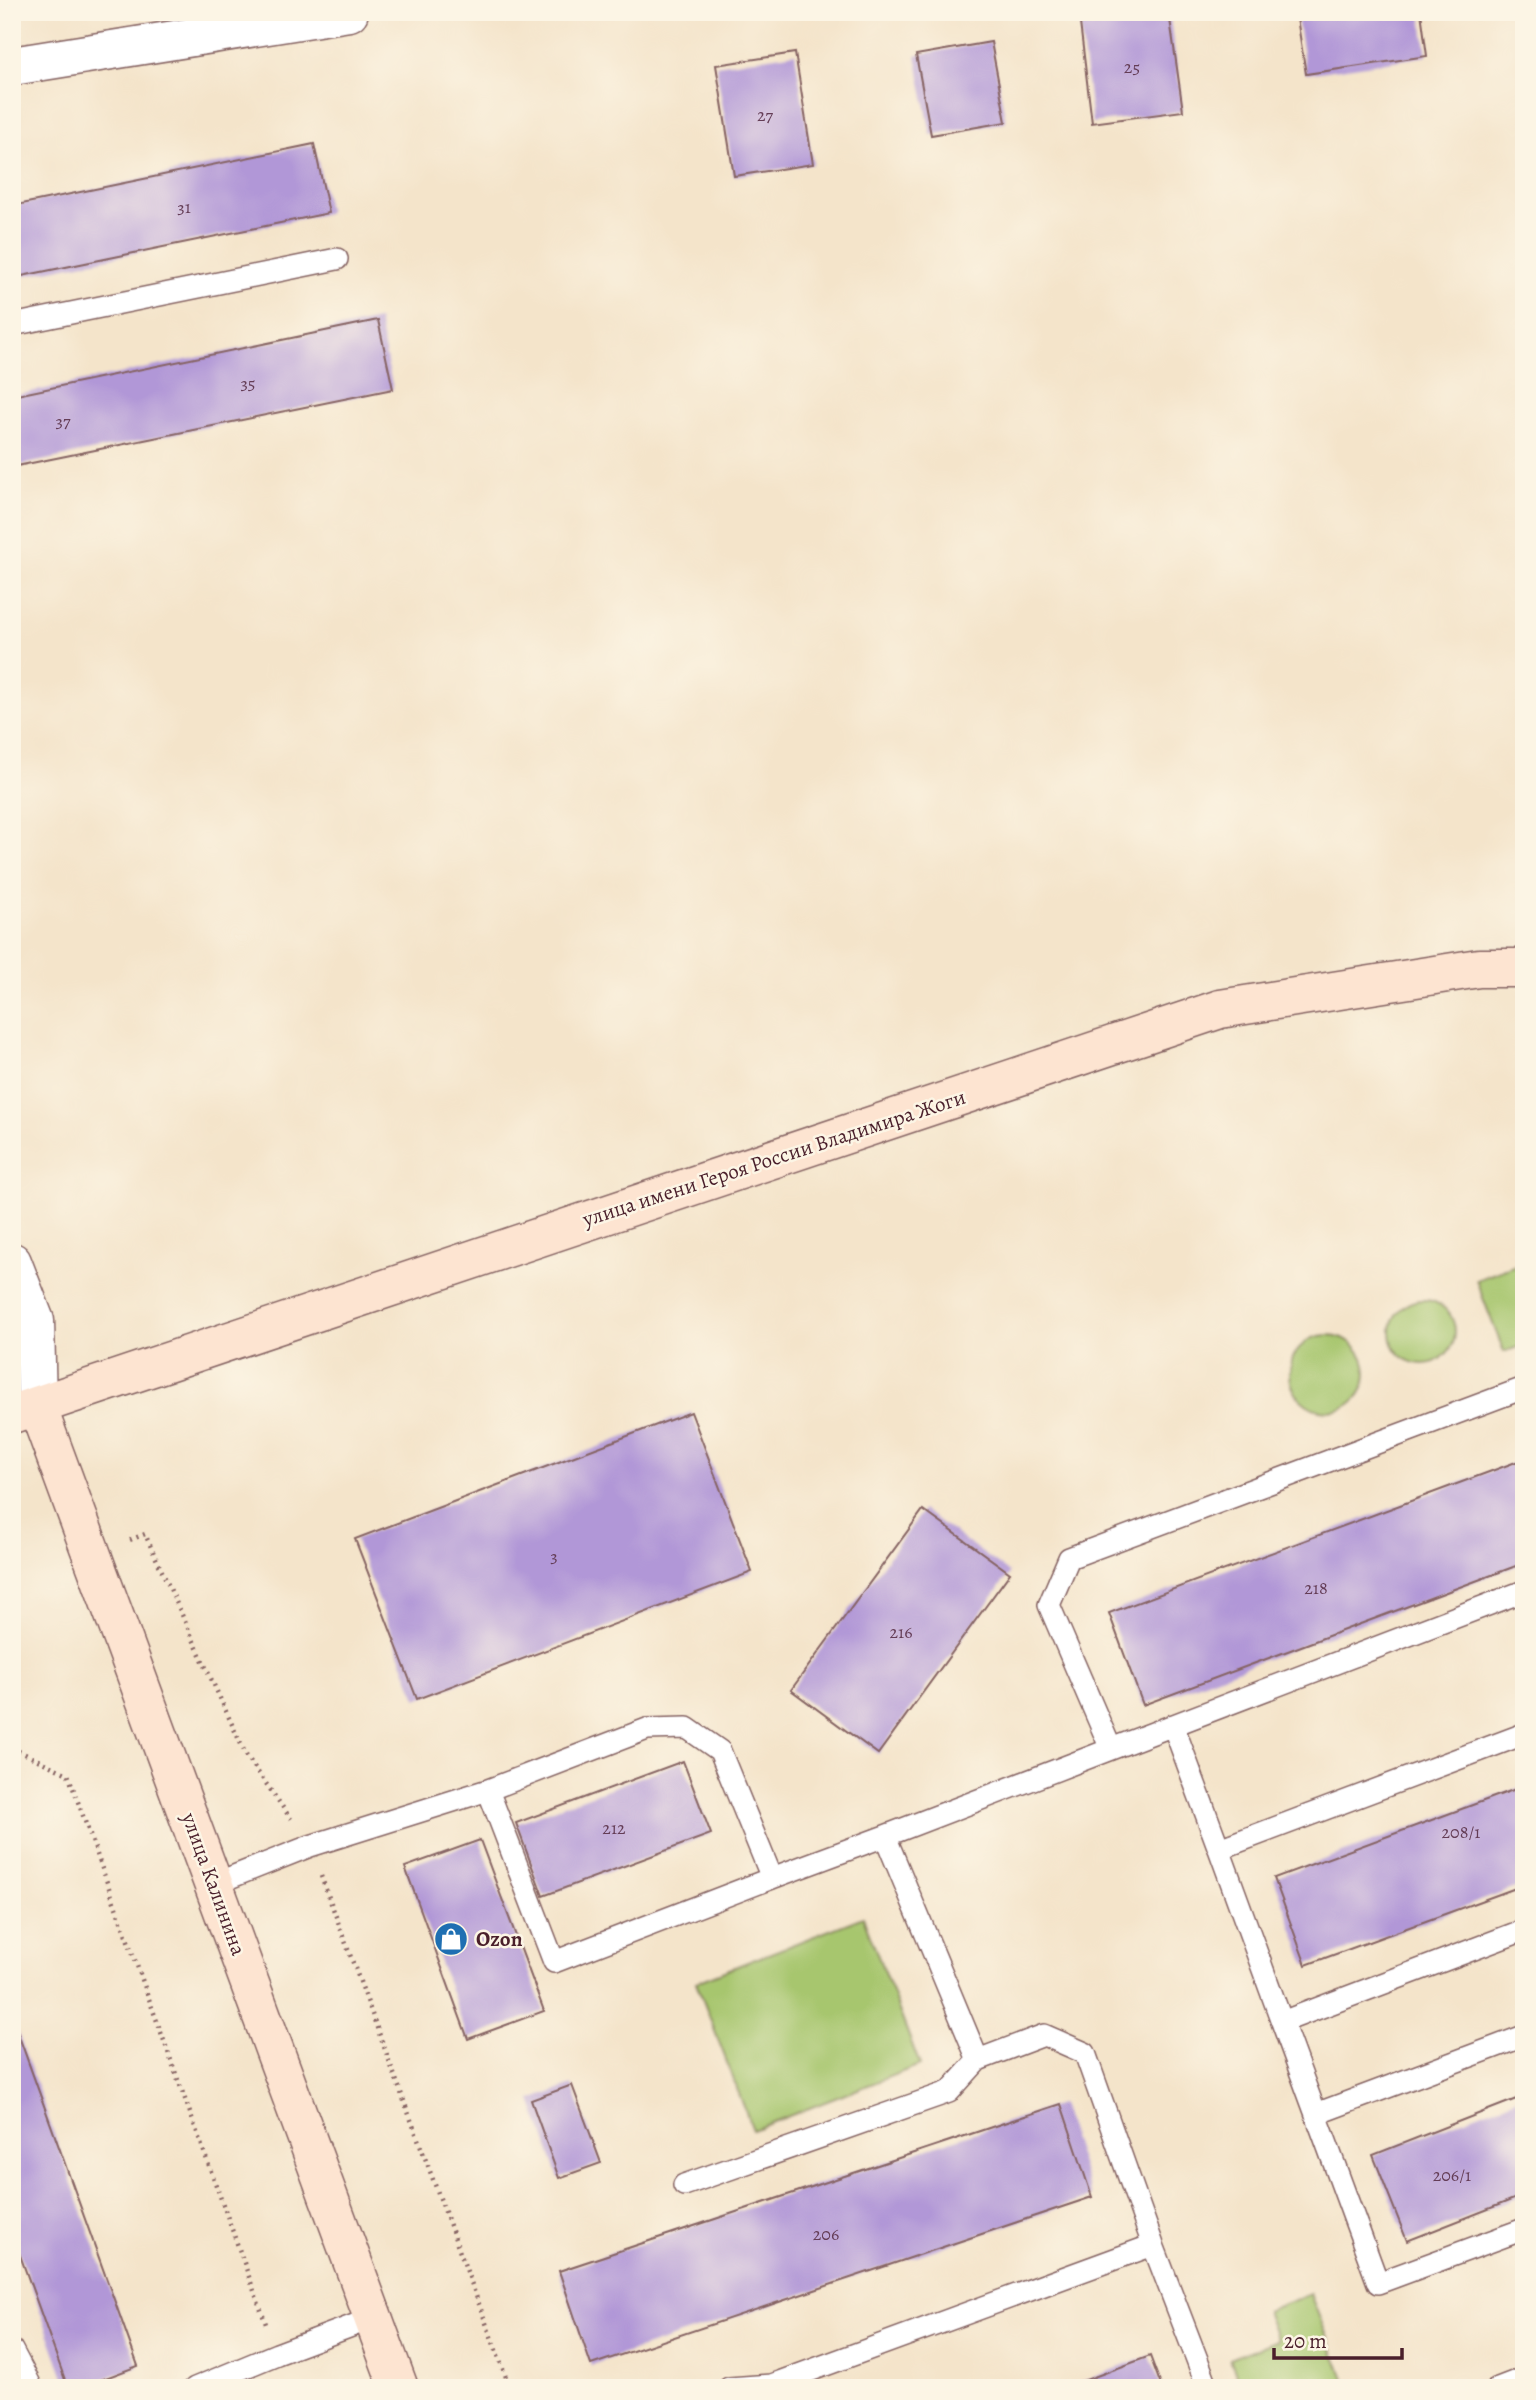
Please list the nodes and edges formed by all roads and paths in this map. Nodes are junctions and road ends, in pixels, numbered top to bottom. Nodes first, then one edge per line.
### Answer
1 (349, 12) edge
2 (12, 66) edge
3 (337, 258) dead end
4 (12, 325) edge
5 (1524, 968) edge
6 (12, 1262) edge
7 (1524, 1388) edge
8 (24, 1410) edge
9 (92, 1554) junction
10 (1524, 1591) edge
11 (1173, 1725) junction
12 (1524, 1734) edge
13 (12, 1748) edge
14 (1111, 1749) junction
15 (488, 1790) junction
16 (885, 1836) junction
17 (310, 1846) junction
18 (1219, 1849) junction
19 (772, 1878) junction
20 (214, 1884) junction
21 (1524, 1930) edge
22 (1282, 2022) junction
23 (1524, 2036) edge
24 (978, 2060) junction
25 (1316, 2114) junction
26 (684, 2185) dead end
27 (1524, 2229) edge
28 (1153, 2245) junction
29 (373, 2318) junction
30 (12, 2350) edge
31 (276, 2354) junction
32 (1524, 2378) edge
33 (32, 2388) edge
34 (195, 2388) edge
35 (399, 2388) edge
36 (510, 2388) edge
37 (729, 2388) edge
38 (1208, 2388) edge
39 (1499, 2388) edge

1 - 2 street
3 - 4 lane
5 - 8 main road, улица имени Героя России Владимира Жоги
6 - 8 street
7 - 14 lane
8 - 9 main road, улица Калинина
9 - 17 path
9 - 20 main road, улица Калинина
10 - 11 lane
11 - 14 lane
11 - 18 lane
12 - 18 lane
13 - 31 path
14 - 16 lane
15 - 17 lane
15 - 19 lane
15 - 19 lane
16 - 19 lane
16 - 24 lane
17 - 20 lane
17 - 36 path
18 - 22 lane
20 - 29 main road, улица Калинина
21 - 22 lane
22 - 25 lane
23 - 25 lane
24 - 26 lane
24 - 28 lane
25 - 27 lane
28 - 37 lane
28 - 38 lane
29 - 31 lane
29 - 35 main road, улица Калинина
30 - 33 lane
31 - 34 lane
32 - 39 lane

